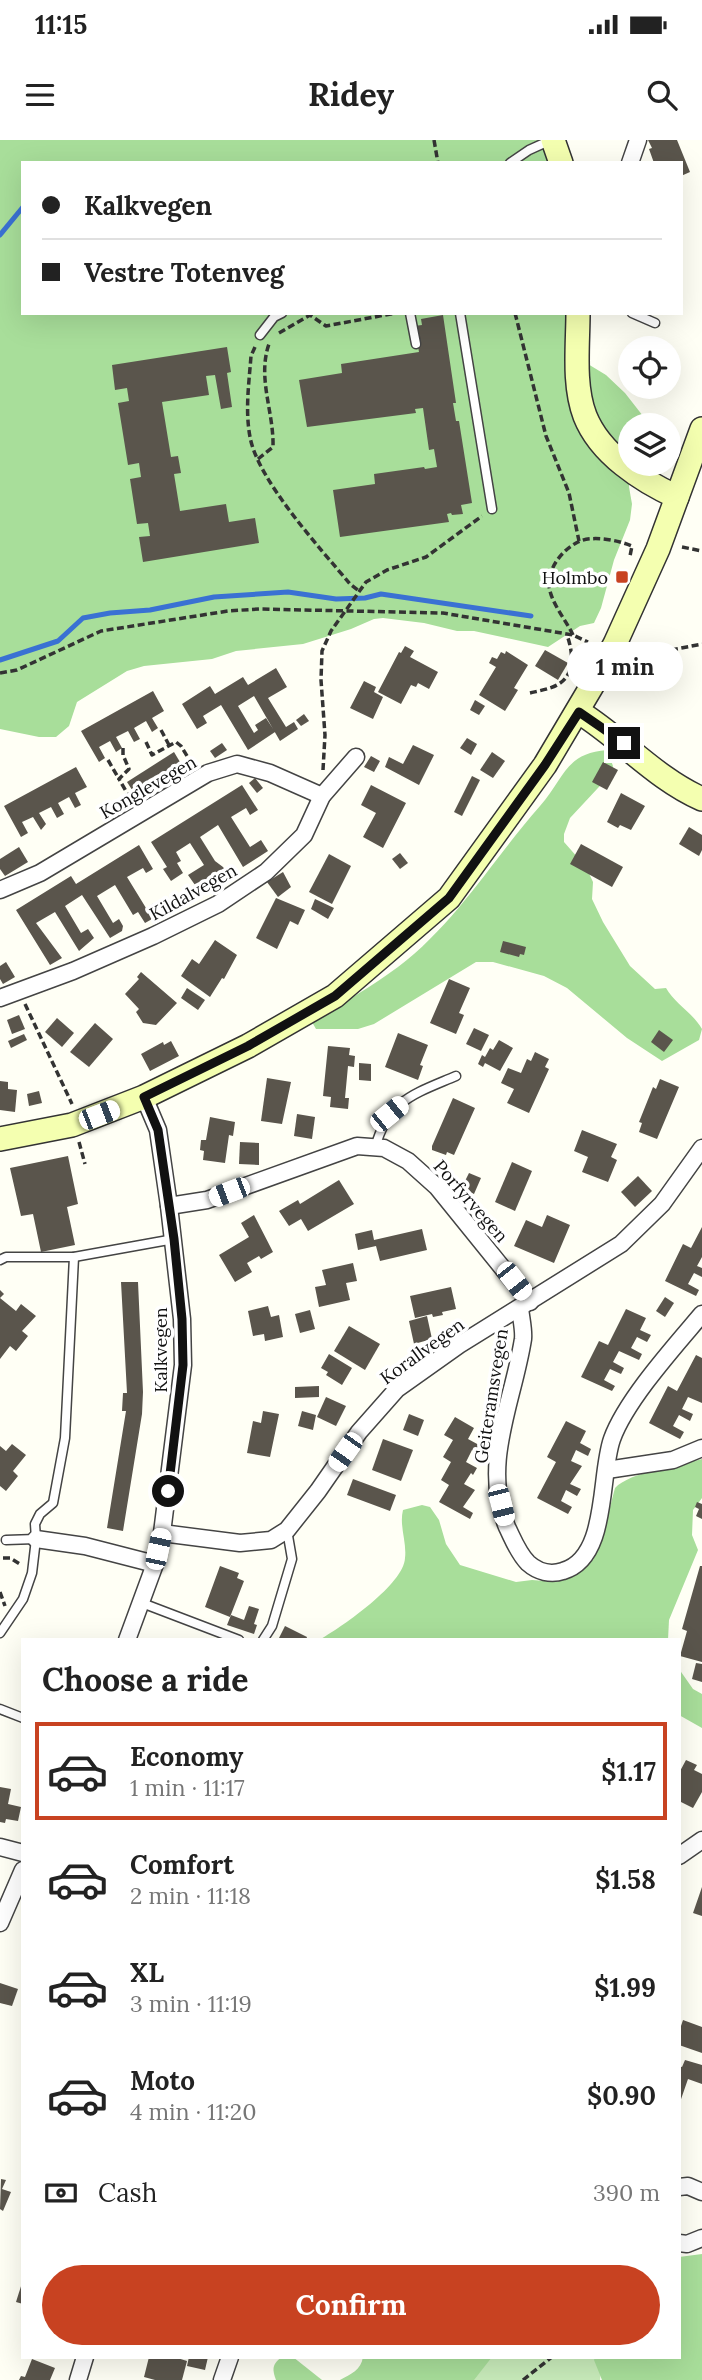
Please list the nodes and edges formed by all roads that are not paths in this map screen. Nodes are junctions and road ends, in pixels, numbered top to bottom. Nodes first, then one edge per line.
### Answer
1 (552, 140) edge
2 (638, 140) edge
3 (513, 161) edge
4 (560, 161) edge
5 (631, 161) edge
6 (278, 315) edge
7 (410, 315) edge
8 (460, 315) edge
9 (578, 315) edge
10 (636, 315) edge
11 (654, 323) dead end
12 (260, 335) road end
13 (416, 344) dead end
14 (702, 429) edge
15 (677, 497) junction
16 (492, 509) road end
17 (579, 712) junction
18 (356, 757) dead end
19 (322, 796) junction
20 (702, 799) edge
21 (0, 890) edge
22 (0, 998) edge
23 (456, 1076) dead end
24 (144, 1097) junction
25 (0, 1139) edge
26 (375, 1148) junction
27 (702, 1148) edge
28 (169, 1206) junction
29 (174, 1239) junction
30 (74, 1257) junction
31 (0, 1260) edge
32 (525, 1305) junction
33 (702, 1314) edge
34 (702, 1448) edge
35 (607, 1470) junction
36 (286, 1530) junction
37 (162, 1534) junction
38 (36, 1538) junction
39 (6, 1540) dead end
40 (155, 1564) junction
41 (142, 1603) junction
42 (0, 1633) edge
43 (128, 1638) edge
44 (234, 1638) edge
45 (264, 1638) edge
46 (0, 1709) edge
47 (21, 1717) edge
48 (0, 1847) edge
49 (21, 1852) edge
50 (21, 1880) edge
51 (16, 1904) edge
52 (0, 1923) edge
53 (681, 2187) edge
54 (700, 2188) edge
55 (702, 2238) edge
56 (681, 2243) edge
57 (84, 2359) edge
58 (229, 2359) edge
59 (78, 2380) edge
60 (222, 2380) edge

1 - 3 lane
1 - 4 main road
2 - 5 street
6 - 12 lane
7 - 13 lane
8 - 16 lane
9 - 15 main road
10 - 11 lane
14 - 15 main road
15 - 17 main road
17 - 20 main road
17 - 24 main road
18 - 19 street, Kildalvegen
19 - 21 street, Konglevegen
19 - 22 street, Kildalvegen
23 - 26 lane
24 - 25 main road
24 - 28 street, Kalkvegen
26 - 28 street, Porfyrvegen
26 - 32 street, Porfyrvegen
27 - 32 street, Korallvegen
28 - 29 street, Kalkvegen
29 - 30 lane
29 - 37 street, Kalkvegen
30 - 31 lane
30 - 38 lane
32 - 35 street, Geiteramsvegen
32 - 36 street, Korallvegen
33 - 35 street, Geiteramsvegen
34 - 35 street
36 - 37 street, Korallvegen
36 - 45 lane
37 - 40 street, Kalkvegen
38 - 39 lane
38 - 40 street
38 - 42 lane
40 - 41 street, Kalkvegen
41 - 43 street, Kalkvegen
41 - 44 lane
46 - 47 lane
48 - 49 street
50 - 51 street
51 - 52 street
53 - 54 street
55 - 56 street
57 - 59 street
58 - 60 street

